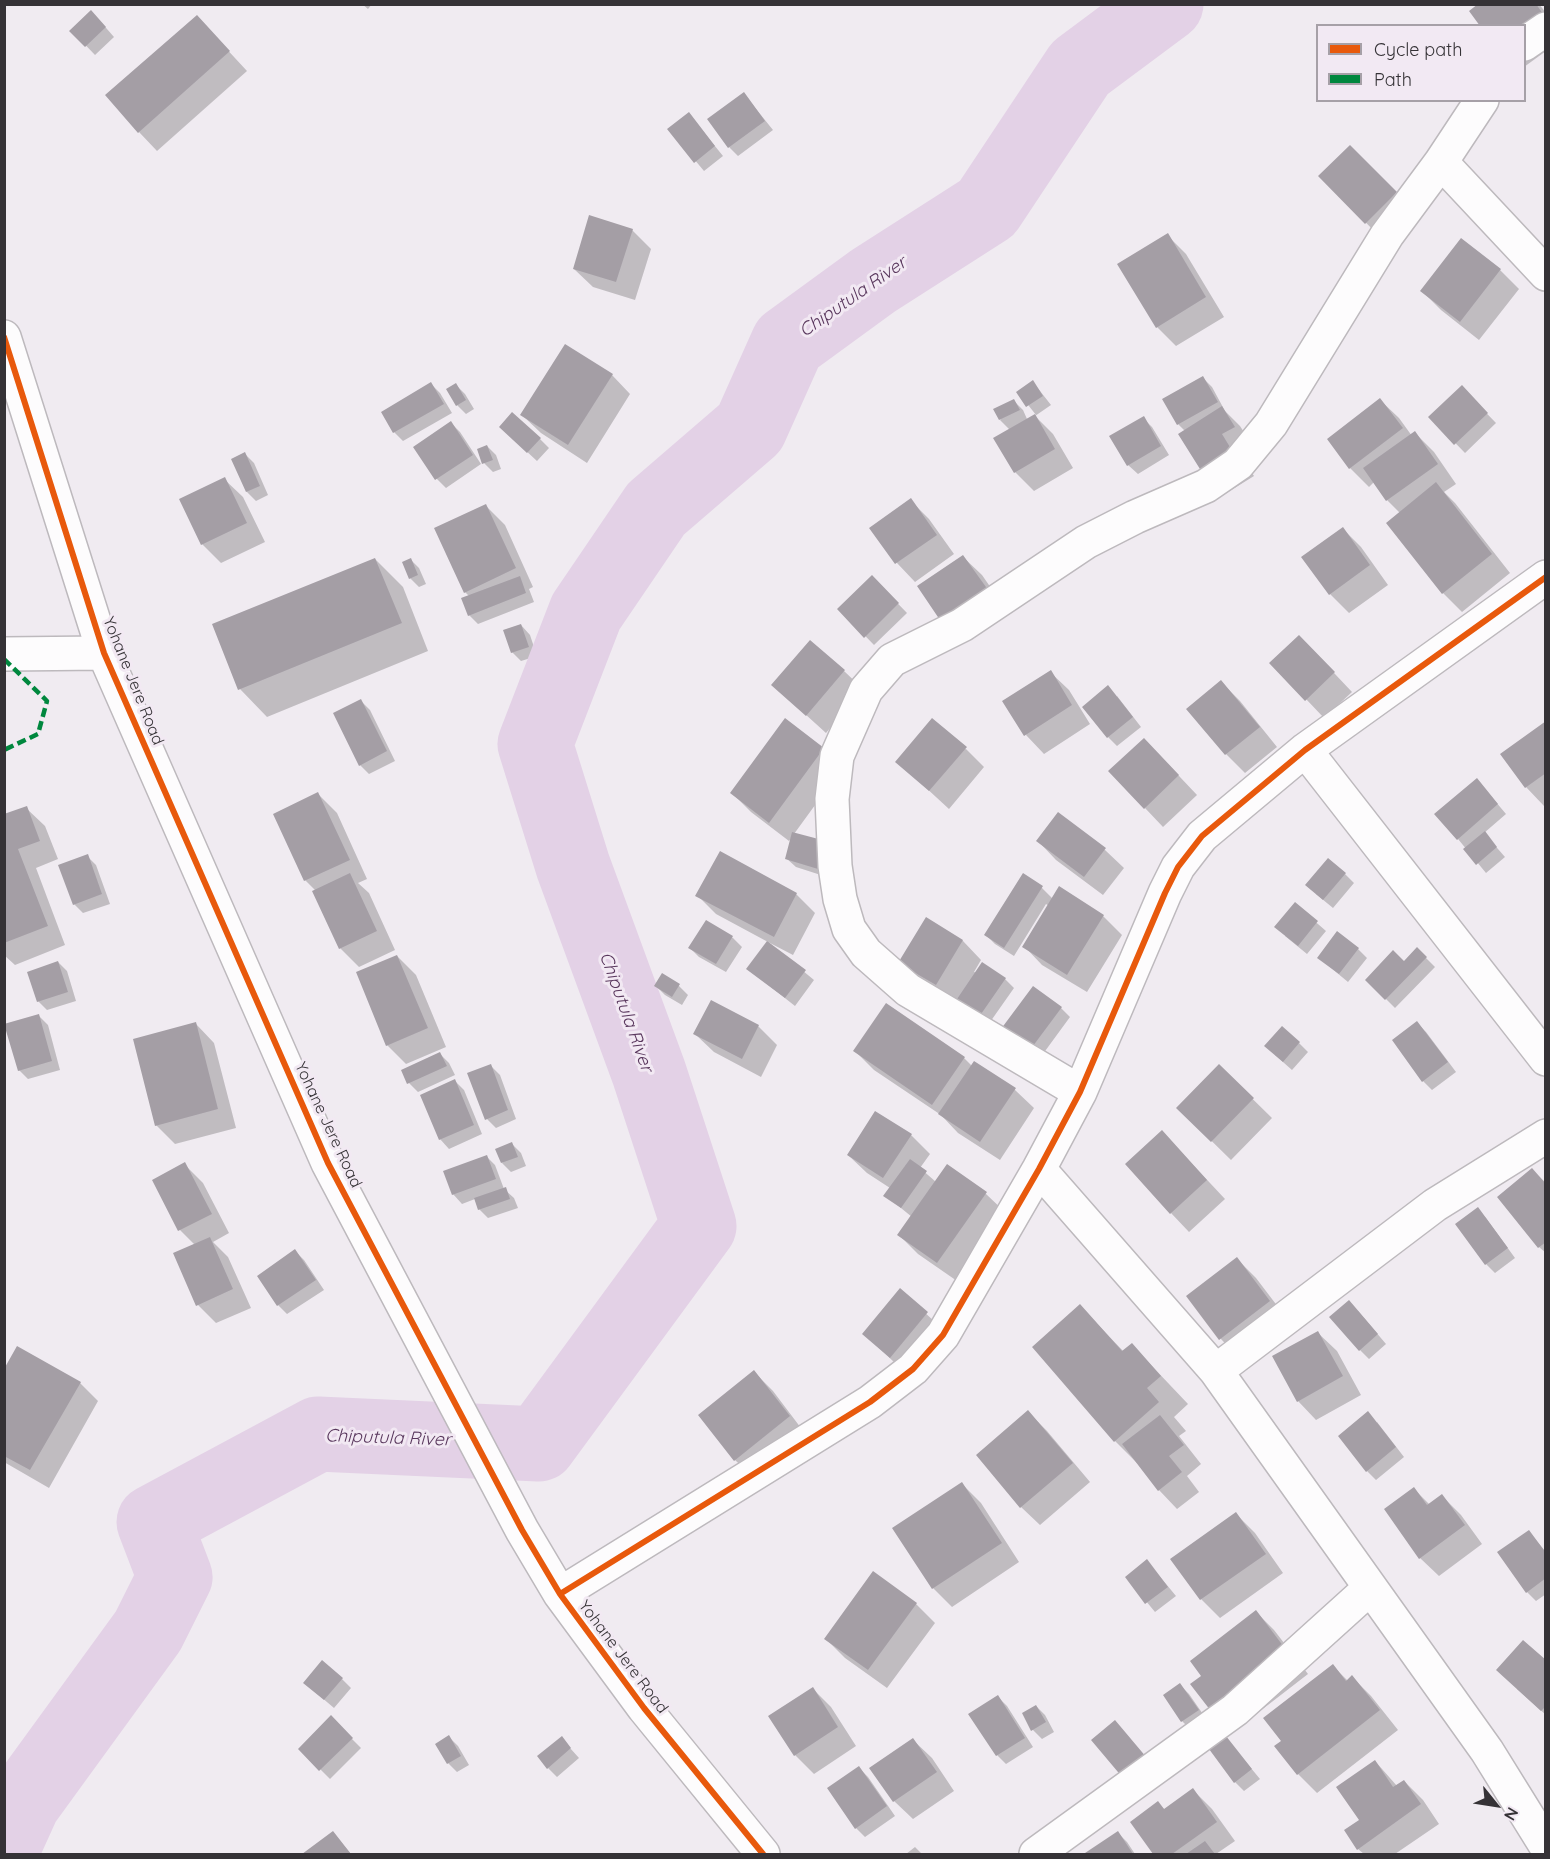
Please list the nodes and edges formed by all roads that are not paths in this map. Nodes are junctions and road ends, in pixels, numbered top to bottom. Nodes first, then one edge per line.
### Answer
1 (1545, 29) edge
2 (1526, 43) edge
3 (1481, 102) edge
4 (1441, 162) junction
5 (1545, 274) edge
6 (4, 337) edge
7 (1545, 576) edge
8 (104, 653) junction
9 (4, 654) edge
10 (1305, 750) junction
11 (1545, 1059) edge
12 (1080, 1092) junction
13 (1545, 1136) edge
14 (1039, 1170) junction
15 (1216, 1371) junction
16 (1369, 1589) junction
17 (560, 1594) junction
18 (1545, 1846) edge
19 (763, 1854) edge
20 (1036, 1854) edge

1 - 2 street
3 - 4 street
4 - 5 street
4 - 12 street
6 - 8 street, Yohane Jere Road
7 - 10 street
8 - 9 street
8 - 17 street, Yohane Jere Road
10 - 11 street
10 - 12 street
12 - 14 street
13 - 15 street
14 - 15 street
14 - 17 street
15 - 16 street
16 - 18 street
16 - 20 street
17 - 19 street, Yohane Jere Road

